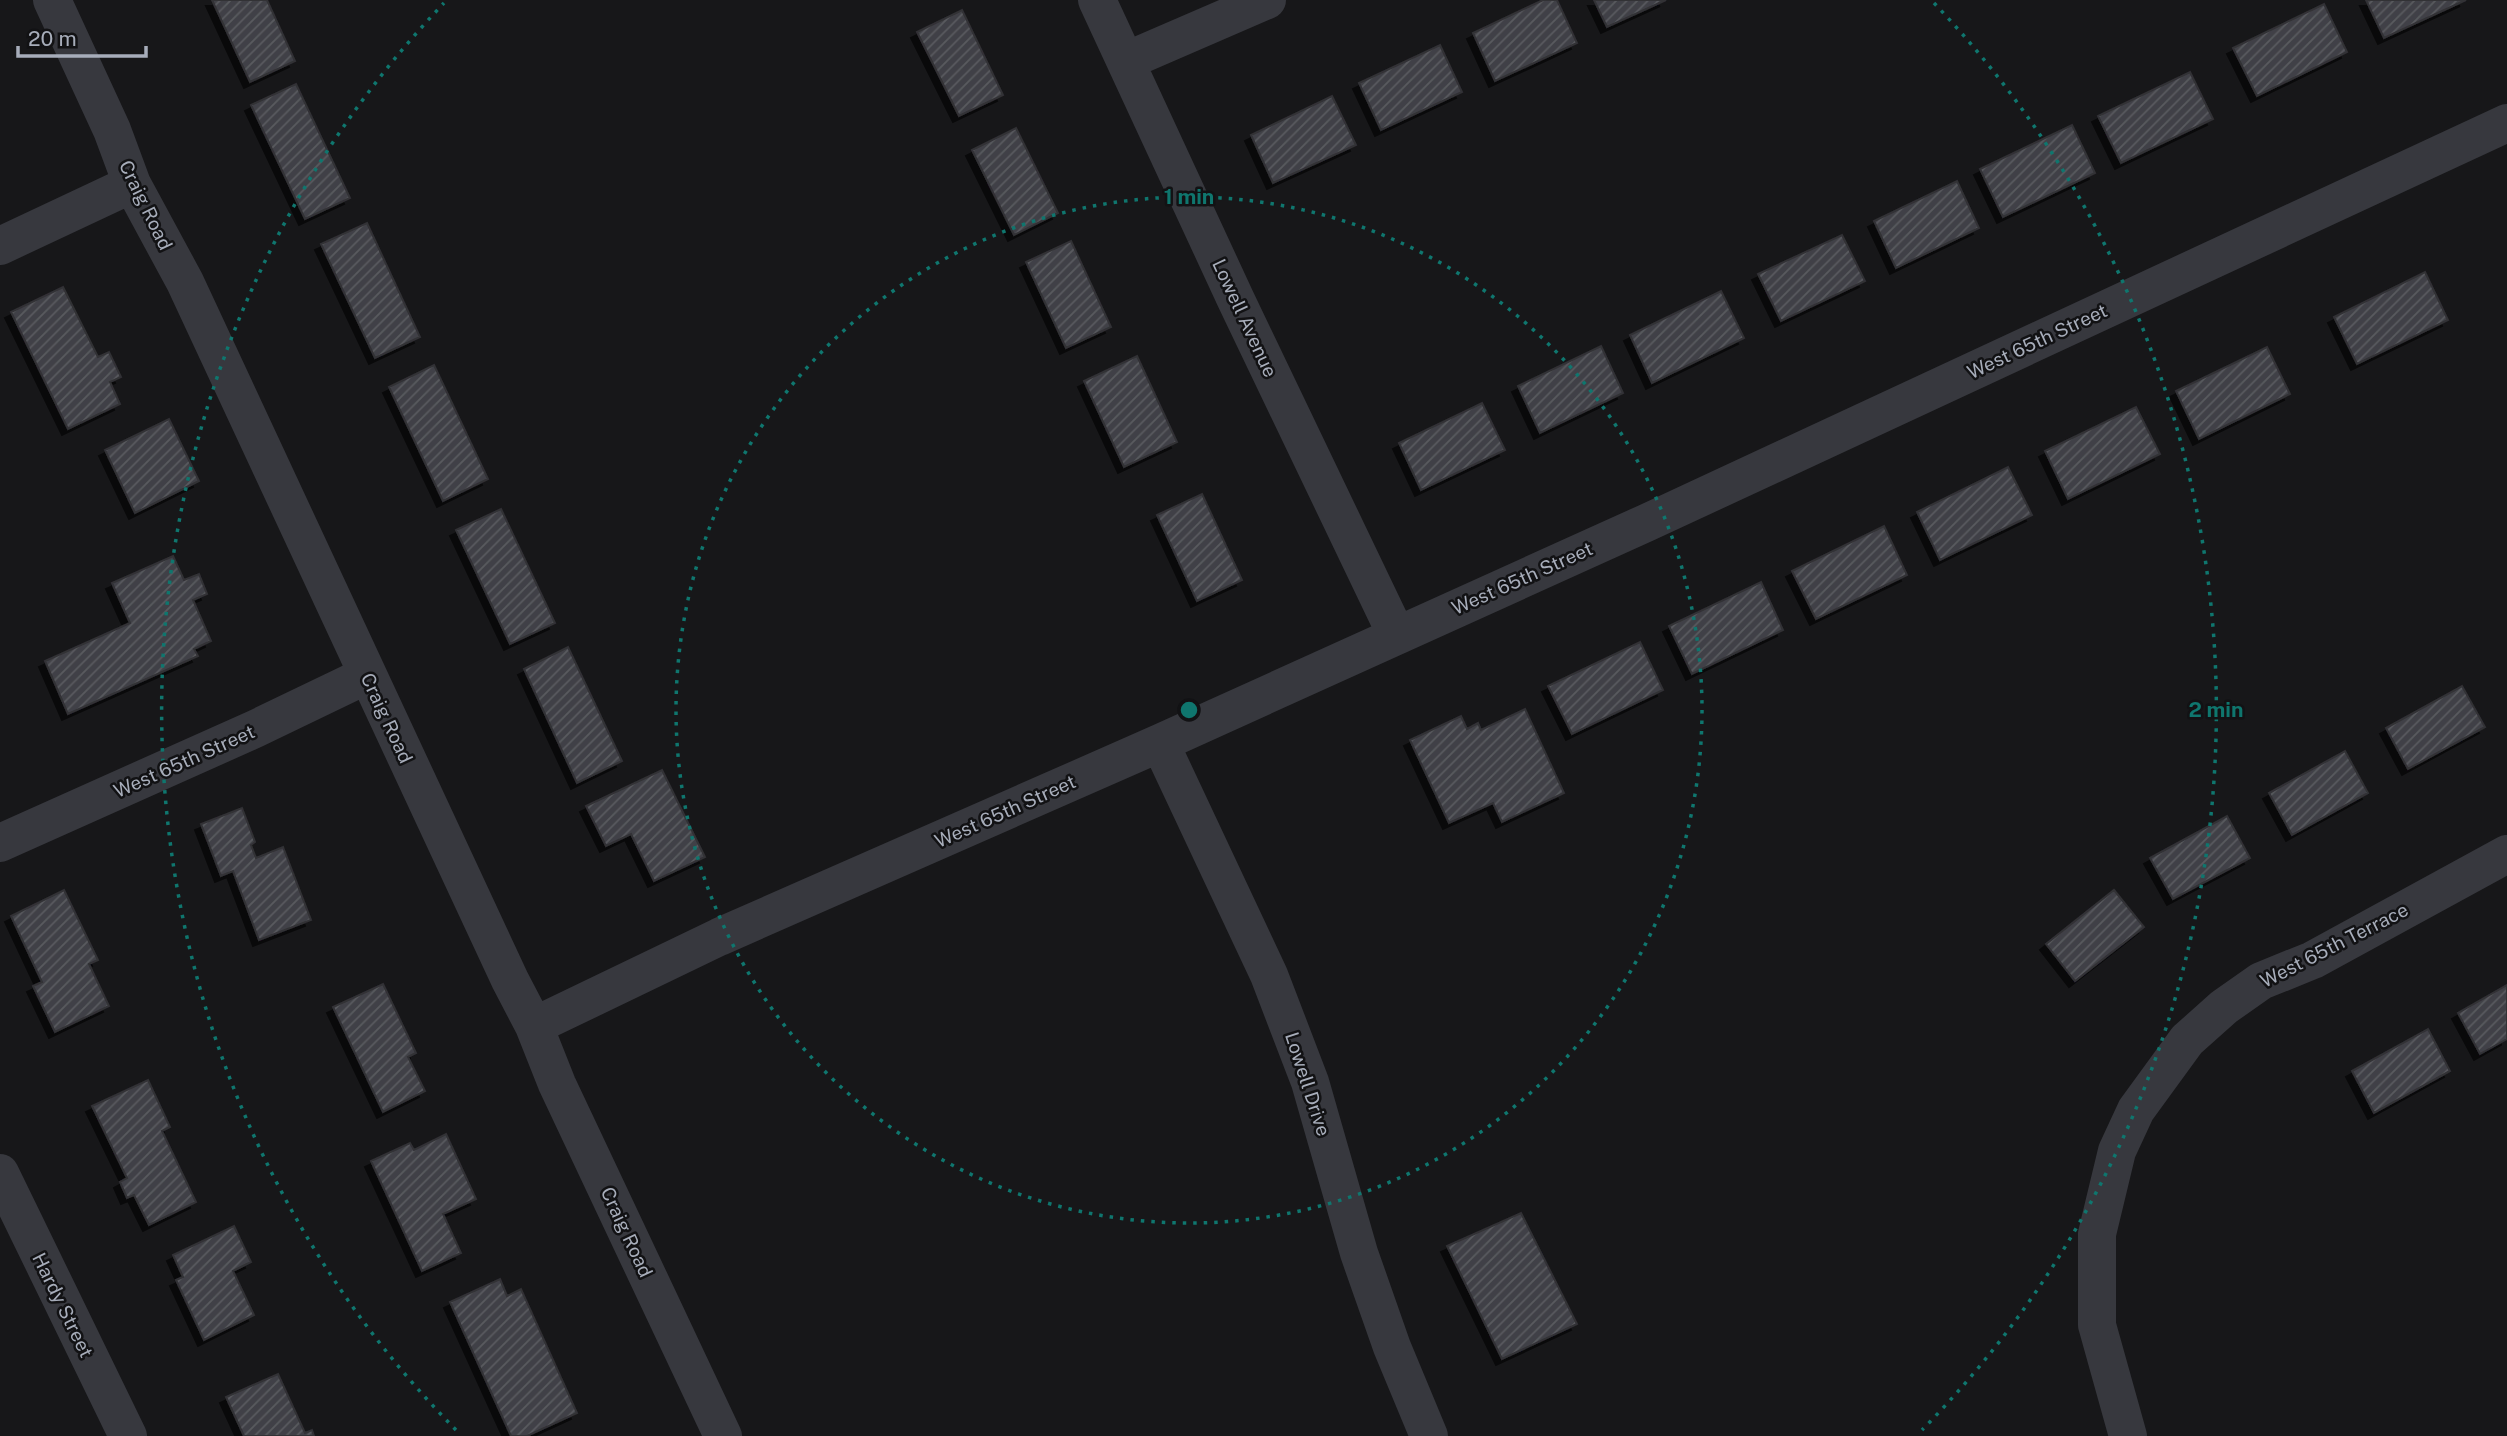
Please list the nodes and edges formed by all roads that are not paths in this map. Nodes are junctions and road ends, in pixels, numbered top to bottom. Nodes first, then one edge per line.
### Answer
1 (52, 0) edge
2 (1097, 0) edge
3 (1267, 0) edge
4 (1126, 61) junction
5 (2507, 123) edge
6 (132, 184) junction
7 (0, 246) edge
8 (1396, 634) junction
9 (367, 675) junction
10 (1160, 743) junction
11 (0, 843) edge
12 (2507, 854) edge
13 (534, 1026) junction
14 (0, 1173) edge
15 (128, 1436) edge
16 (723, 1436) edge
17 (1429, 1436) edge
18 (2128, 1436) edge

1 - 6 street, Craig Road
2 - 4 street, Lowell Avenue
3 - 4 street
4 - 8 street, Lowell Avenue
5 - 8 street, West 65th Street
6 - 7 street
6 - 9 street, Craig Road
8 - 10 street, West 65th Street
9 - 11 street, West 65th Street
9 - 13 street, Craig Road
10 - 13 street, West 65th Street
10 - 17 street, Lowell Drive
12 - 18 street, West 65th Terrace
13 - 16 street, Craig Road
14 - 15 street, Hardy Street

